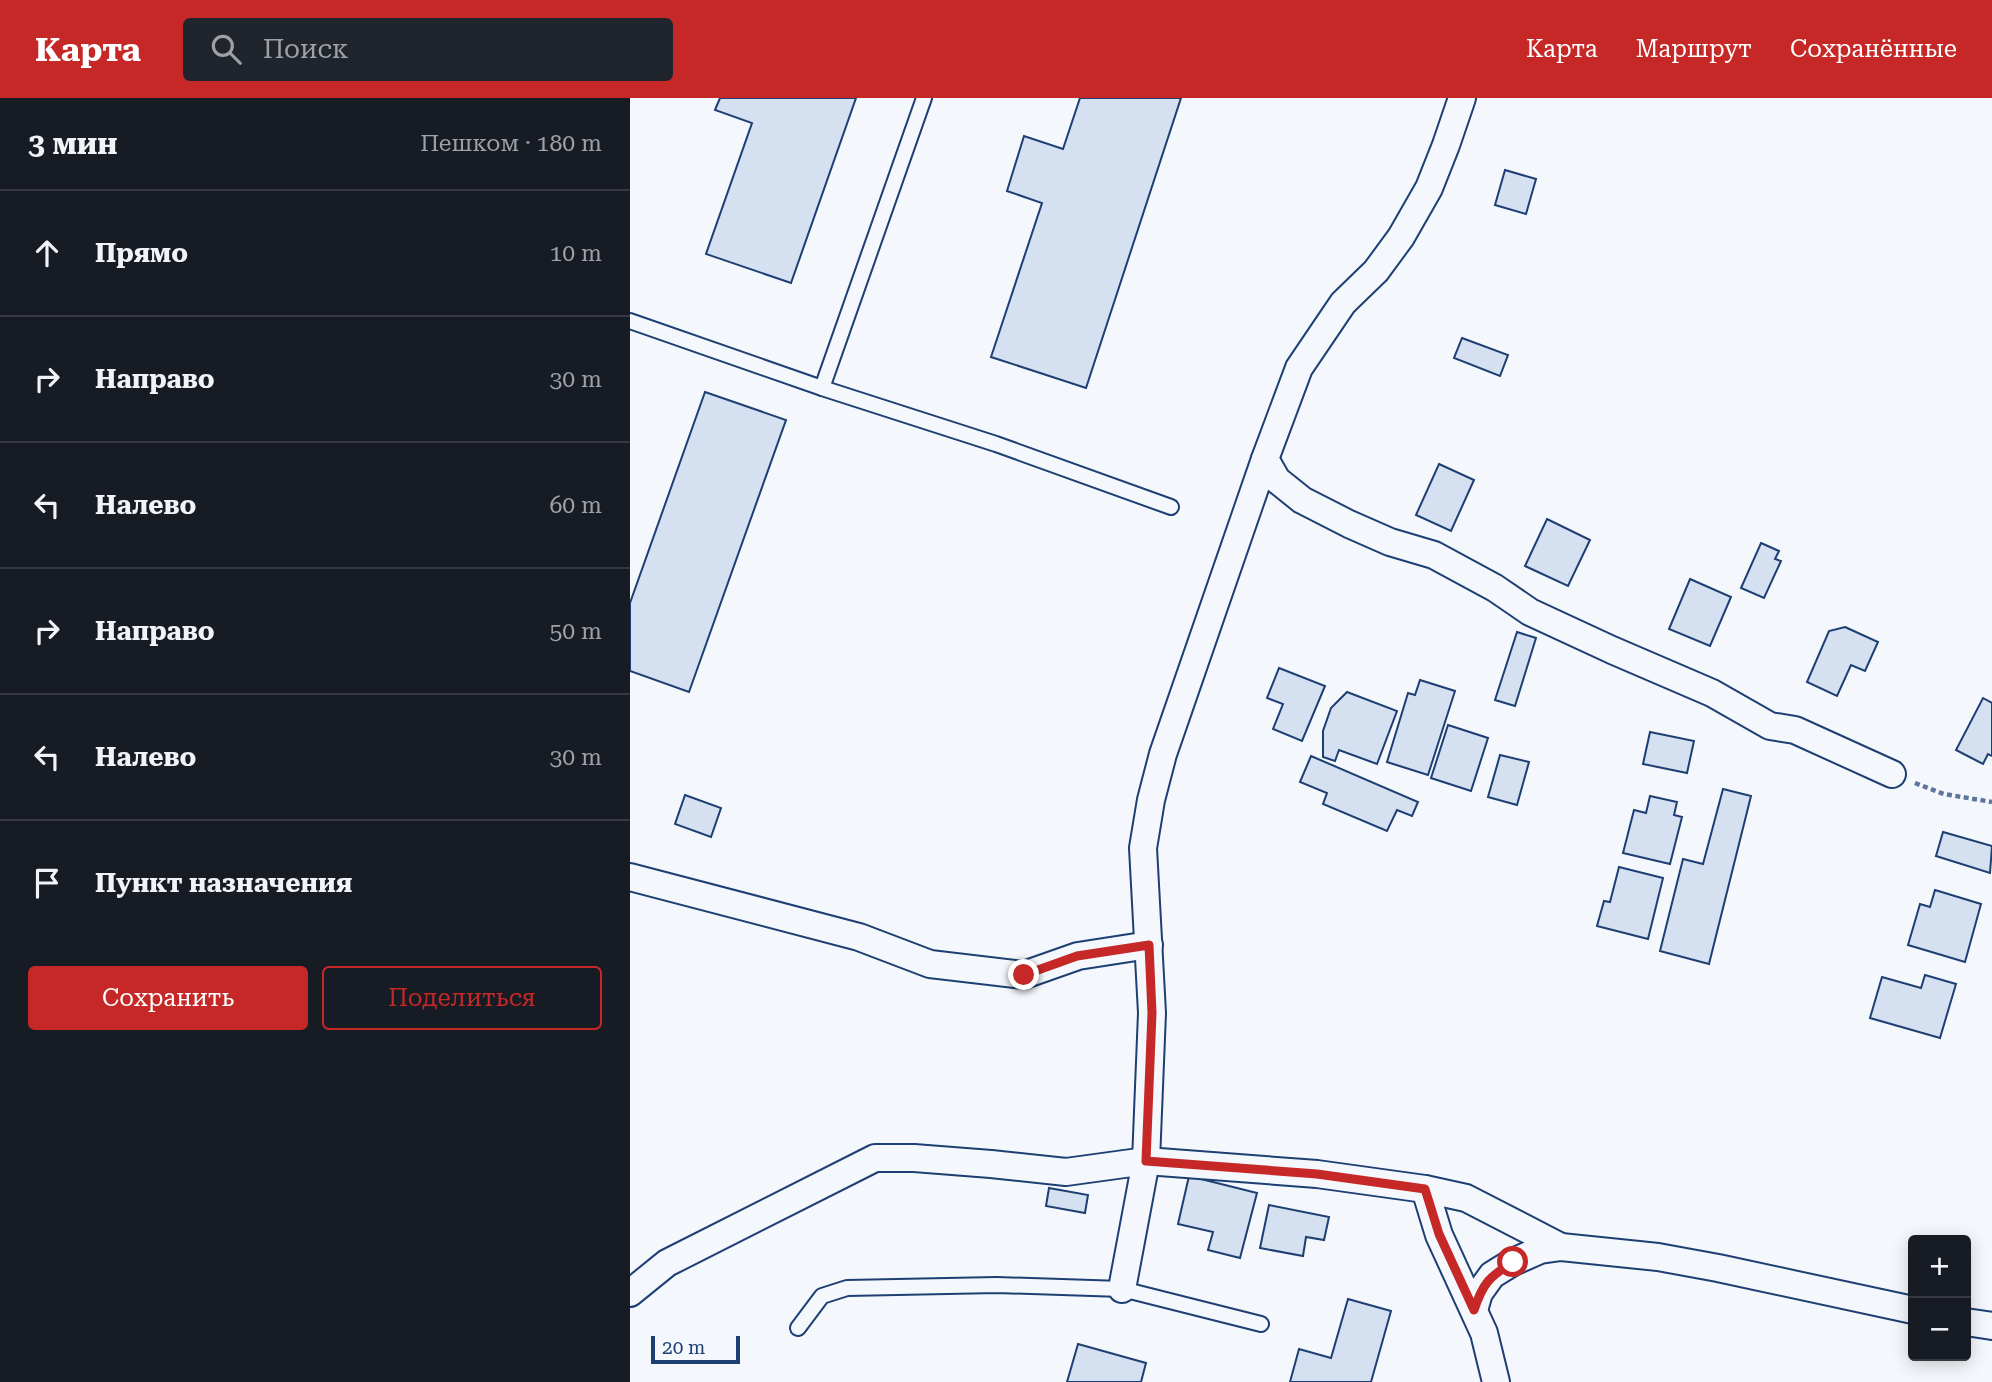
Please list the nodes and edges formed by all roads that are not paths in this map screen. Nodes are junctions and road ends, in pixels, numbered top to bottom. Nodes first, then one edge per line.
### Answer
1 (924, 98) edge
2 (1462, 98) edge
3 (630, 321) edge
4 (822, 388) junction
5 (1265, 459) junction
6 (1171, 507) dead end
7 (1892, 774) road end
8 (630, 877) edge
9 (1149, 945) junction
10 (1146, 1161) junction
11 (1425, 1189) junction
12 (1561, 1247) junction
13 (1122, 1289) junction
14 (630, 1293) edge
15 (1908, 1309) edge
16 (1474, 1310) junction
17 (1971, 1323) edge
18 (1261, 1324) dead end
19 (1992, 1326) edge
20 (798, 1328) dead end
21 (1496, 1382) edge

1 - 4 lane
2 - 5 street
3 - 4 lane
4 - 6 lane
5 - 7 street
5 - 9 street
8 - 9 street
9 - 10 street
10 - 11 street
10 - 13 street
10 - 14 street
11 - 12 street
11 - 16 street
12 - 15 street
12 - 16 street
13 - 18 lane
13 - 20 lane
16 - 21 street
17 - 19 street

